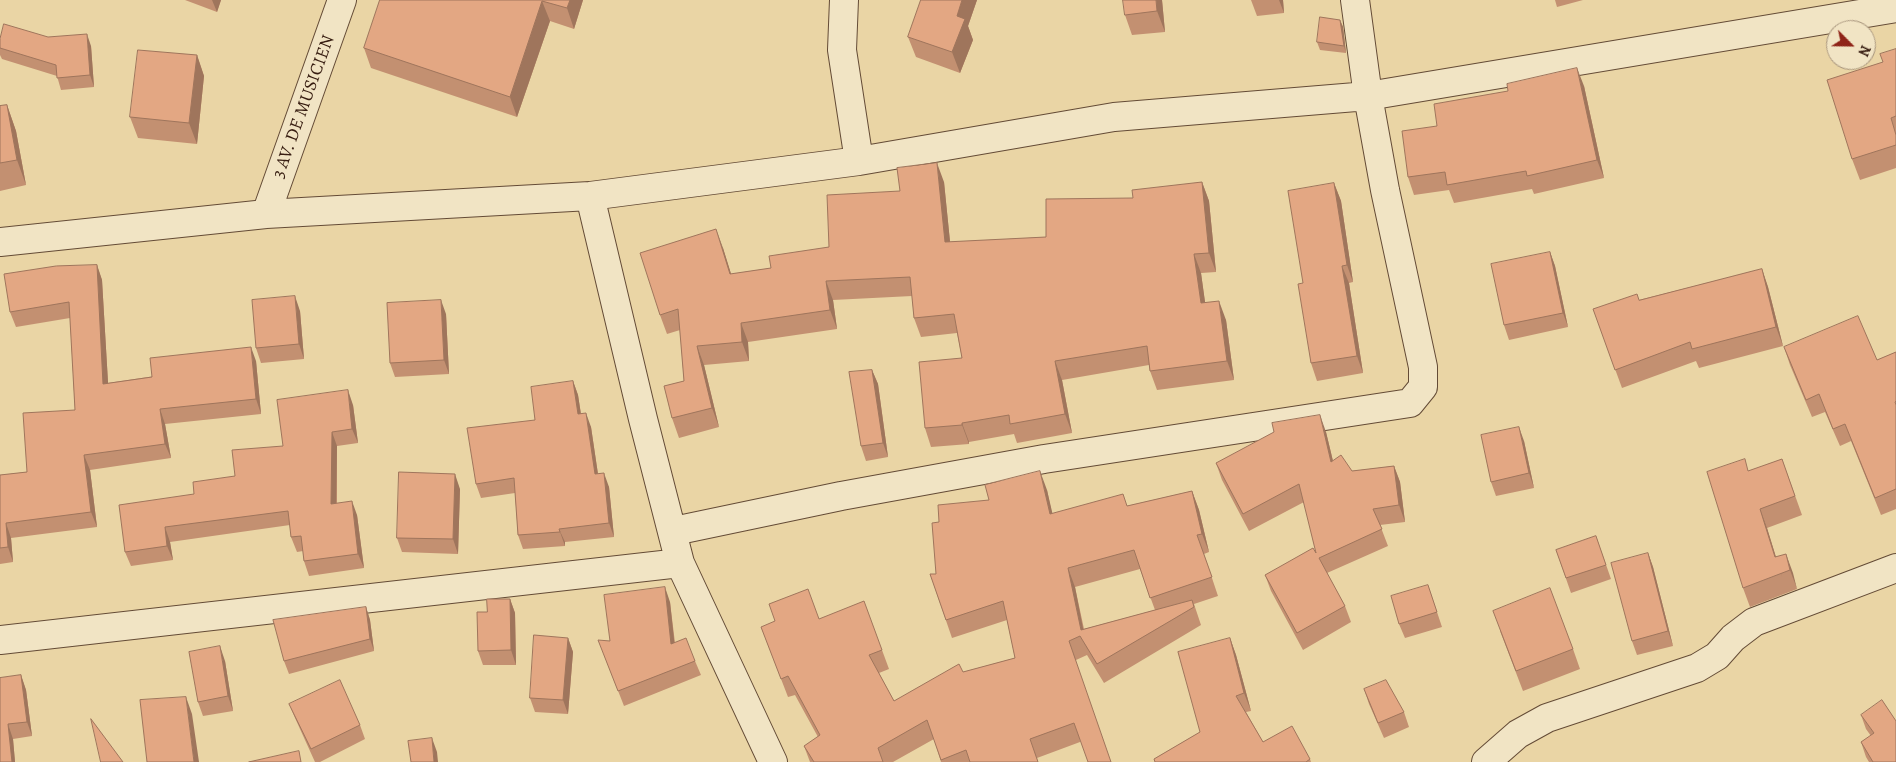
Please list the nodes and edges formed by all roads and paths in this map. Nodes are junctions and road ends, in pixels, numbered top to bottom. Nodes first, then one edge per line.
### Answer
1 (342, 0) edge
2 (844, 0) edge
3 (1355, 0) edge
4 (1896, 8) edge
5 (1368, 96) junction
6 (859, 161) junction
7 (590, 196) junction
8 (266, 214) junction
9 (0, 242) edge
10 (674, 531) junction
11 (680, 562) junction
12 (1896, 568) edge
13 (0, 640) edge
14 (773, 762) edge
15 (1486, 762) edge

1 - 8 street, 3 AV. DE MUSICIEN
2 - 6 street
3 - 5 street
4 - 5 street
5 - 6 street
5 - 10 street
6 - 7 street
7 - 8 street
7 - 10 street
8 - 9 street
10 - 11 street
11 - 13 street
11 - 14 street
12 - 15 street

